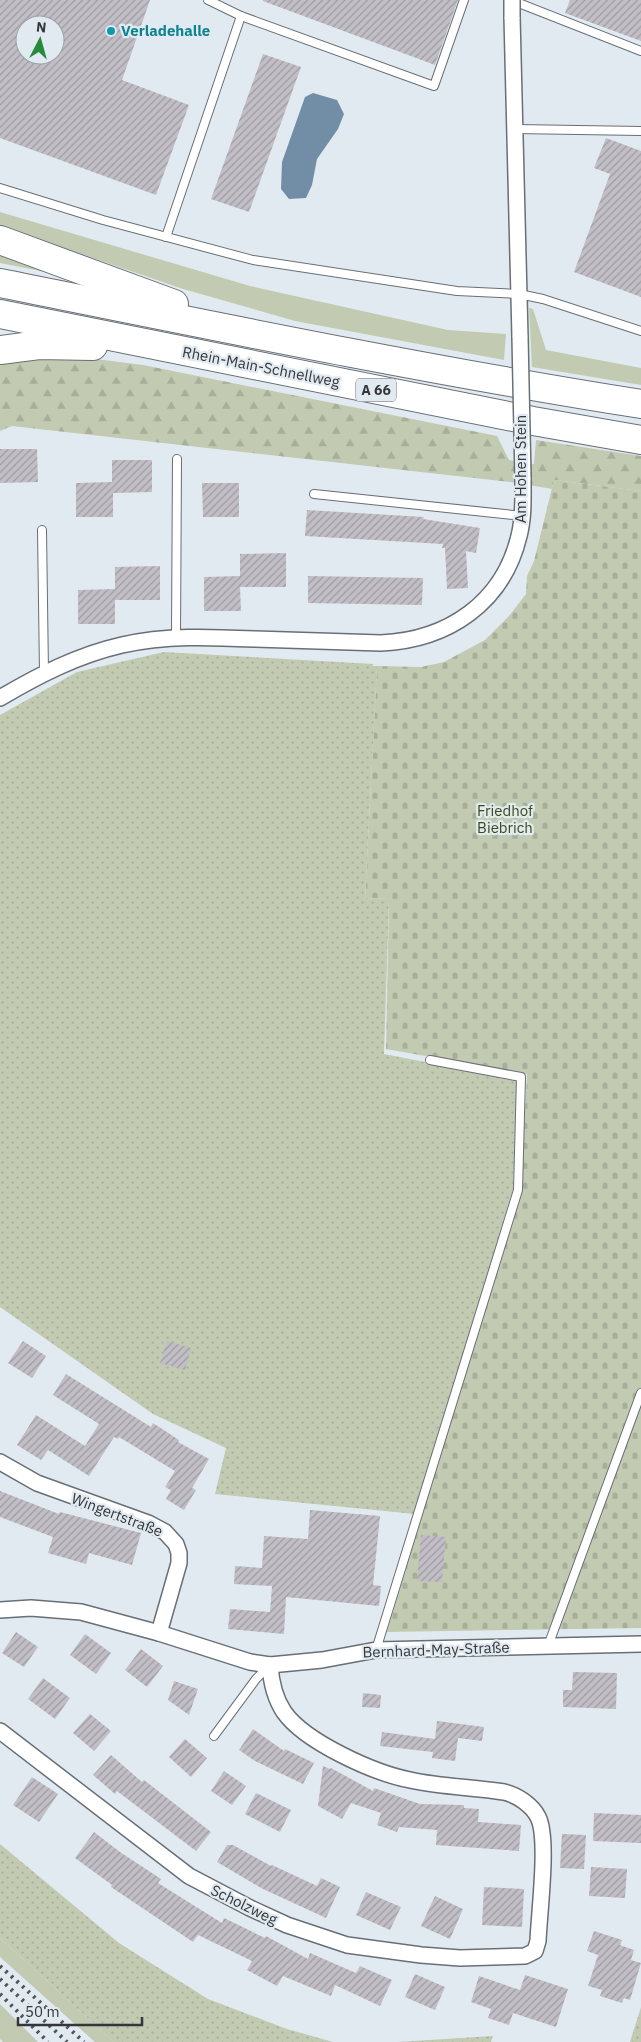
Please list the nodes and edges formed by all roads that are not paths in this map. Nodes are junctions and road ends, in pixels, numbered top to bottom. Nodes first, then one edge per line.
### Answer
1 (208, 0) edge
2 (464, 0) edge
3 (512, 0) edge
4 (241, 16) junction
5 (641, 51) edge
6 (515, 129) junction
7 (641, 131) edge
8 (0, 188) edge
9 (166, 237) junction
10 (0, 240) edge
11 (0, 283) edge
12 (518, 294) junction
13 (0, 314) edge
14 (641, 331) edge
15 (263, 336) junction
16 (0, 350) edge
17 (220, 358) junction
18 (641, 404) edge
19 (641, 440) edge
20 (177, 459) dead end
21 (314, 494) dead end
22 (523, 516) junction
23 (42, 530) dead end
24 (176, 637) junction
25 (44, 673) junction
26 (0, 698) edge
27 (430, 1060) dead end
28 (641, 1393) edge
29 (0, 1462) edge
30 (0, 1610) edge
31 (160, 1633) junction
32 (641, 1644) edge
33 (548, 1646) junction
34 (376, 1650) junction
35 (270, 1665) junction
36 (0, 1731) edge
37 (214, 1736) dead end

1 - 4 lane
2 - 4 lane
3 - 5 lane
3 - 6 street, Am Hohen Stein, bridge
4 - 9 lane
6 - 7 lane
6 - 12 street, Am Hohen Stein
8 - 9 lane
9 - 12 lane
10 - 15 highway
11 - 15 highway, Rhein-Main-Schnellweg / A 66
12 - 14 lane
12 - 22 street, Am Hohen Stein, bridge
13 - 17 highway, Rhein-Main-Schnellweg / A 66
15 - 18 highway, Rhein-Main-Schnellweg / A 66
16 - 17 highway
17 - 19 highway, Rhein-Main-Schnellweg / A 66
20 - 24 lane
21 - 22 lane
22 - 24 street, Am Hohen Stein
23 - 25 lane
24 - 25 street, Am Hohen Stein
25 - 26 street, Am Hohen Stein
27 - 34 lane
28 - 33 lane
29 - 31 street, Wingertstraße
30 - 31 street, Bernhard-May-Straße
31 - 35 street, Bernhard-May-Straße
32 - 33 street, Bernhard-May-Straße
33 - 34 street, Bernhard-May-Straße
34 - 35 street, Bernhard-May-Straße
35 - 36 street, Scholzweg
35 - 37 lane

